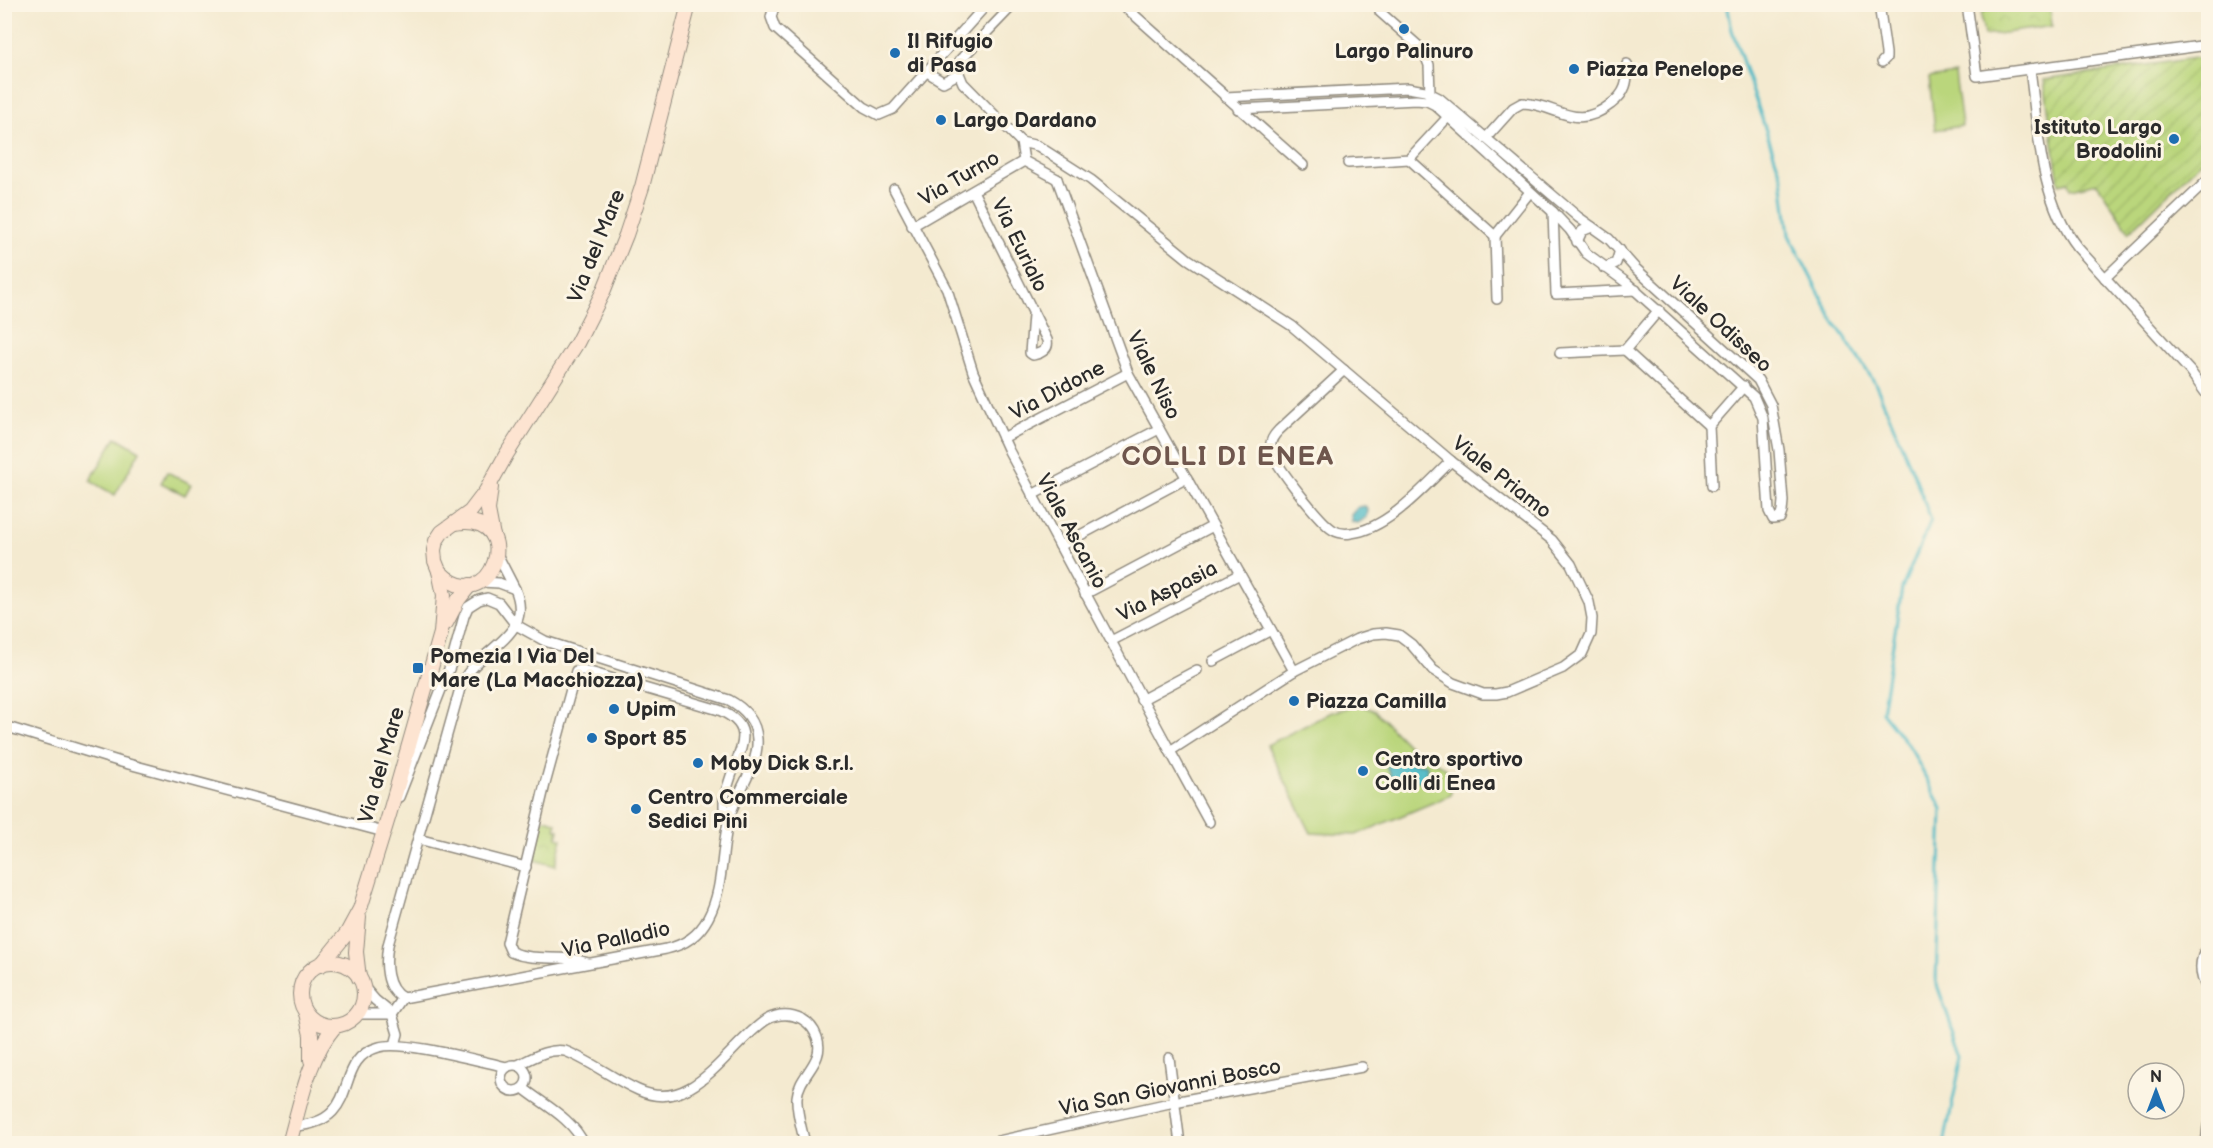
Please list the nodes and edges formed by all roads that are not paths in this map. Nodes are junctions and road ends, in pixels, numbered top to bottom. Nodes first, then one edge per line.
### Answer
1 (689, 4) edge
2 (775, 4) edge
3 (987, 4) edge
4 (1014, 4) edge
5 (1122, 4) edge
6 (1879, 4) edge
7 (1967, 4) edge
8 (1380, 12) dead end
9 (2208, 45) edge
10 (1882, 62) dead end
11 (1627, 64) dead end
12 (2030, 69) junction
13 (927, 72) junction
14 (958, 74) junction
15 (1371, 90) junction
16 (1430, 93) junction
17 (1225, 97) junction
18 (1373, 102) junction
19 (1238, 109) junction
20 (1448, 117) junction
21 (1486, 138) junction
22 (1021, 142) junction
23 (1409, 159) junction
24 (1024, 161) junction
25 (1348, 163) dead end
26 (1303, 165) dead end
27 (1069, 166) junction
28 (1057, 179) junction
29 (2208, 180) edge
30 (894, 189) dead end
31 (974, 191) junction
32 (1530, 192) junction
33 (1553, 212) junction
34 (912, 226) junction
35 (1592, 227) junction
36 (1495, 236) junction
37 (1577, 242) junction
38 (1620, 250) junction
39 (1604, 268) junction
40 (2105, 279) junction
41 (1636, 290) junction
42 (1497, 299) dead end
43 (1659, 310) junction
44 (1033, 315) dead end
45 (1690, 318) junction
46 (1680, 329) junction
47 (1624, 350) junction
48 (1560, 353) dead end
49 (1344, 370) junction
50 (1128, 372) junction
51 (1744, 386) junction
52 (2208, 396) edge
53 (1708, 426) junction
54 (1159, 429) junction
55 (1003, 438) junction
56 (1451, 461) junction
57 (1187, 478) junction
58 (492, 482) junction
59 (1712, 486) dead end
60 (1032, 495) junction
61 (455, 523) junction
62 (1213, 526) junction
63 (493, 536) junction
64 (1060, 546) junction
65 (498, 555) junction
66 (440, 572) junction
67 (1240, 574) junction
68 (475, 583) junction
69 (515, 589) junction
70 (1085, 594) junction
71 (516, 625) junction
72 (1271, 630) junction
73 (441, 633) junction
74 (1111, 641) junction
75 (1213, 661) dead end
76 (1197, 670) dead end
77 (1294, 670) junction
78 (1141, 700) junction
79 (4, 726) edge
80 (1170, 750) junction
81 (730, 814) junction
82 (389, 815) junction
83 (1209, 822) dead end
84 (384, 832) junction
85 (418, 838) junction
86 (526, 867) junction
87 (360, 909) junction
88 (2208, 946) edge
89 (590, 963) junction
90 (321, 965) junction
91 (361, 982) junction
92 (2208, 989) edge
93 (400, 996) junction
94 (375, 1000) junction
95 (306, 1013) junction
96 (357, 1014) junction
97 (392, 1014) junction
98 (335, 1026) junction
99 (395, 1045) junction
100 (1169, 1058) dead end
101 (311, 1065) junction
102 (518, 1065) junction
103 (1362, 1067) dead end
104 (505, 1069) junction
105 (523, 1088) junction
106 (1174, 1102) junction
107 (294, 1125) junction
108 (2208, 1126) edge
109 (289, 1143) edge
110 (584, 1143) edge
111 (805, 1143) edge
112 (985, 1143) edge
113 (1180, 1143) edge
114 (2206, 1143) edge

1 - 58 main road, Via del Mare
2 - 13 street
3 - 13 street
4 - 14 street
5 - 17 street
6 - 10 street
7 - 12 street
8 - 16 street
9 - 12 street
11 - 21 street
12 - 40 street
13 - 14 street
14 - 22 street
15 - 16 street, Viale Odisseo
15 - 17 street, Viale Odisseo
15 - 18 street
16 - 21 street, Viale Odisseo
17 - 19 street
18 - 19 street, Viale Odisseo
18 - 20 street, Viale Odisseo
19 - 26 street
20 - 23 street
20 - 32 street, Viale Odisseo
21 - 35 street, Viale Odisseo
22 - 24 street
22 - 27 street, Viale Priamo
23 - 25 street
23 - 36 street
24 - 28 street
24 - 31 street, Via Turno
27 - 28 street
27 - 49 street, Viale Priamo
28 - 50 street, Viale Niso
29 - 40 street
30 - 34 street, Viale Ascanio
31 - 34 street, Via Turno
31 - 44 street, Via Eurialo
32 - 33 street, Viale Odisseo
32 - 36 street
33 - 37 street, Viale Odisseo
33 - 41 street
34 - 55 street, Viale Ascanio
35 - 37 street
35 - 38 street, Viale Odisseo
36 - 42 street
37 - 39 street, Viale Odisseo
38 - 39 street
38 - 45 street, Viale Odisseo
39 - 41 street, Viale Odisseo
40 - 52 street
41 - 43 street, Viale Odisseo
43 - 46 street, Viale Odisseo
43 - 47 street
45 - 46 street
45 - 51 street, Viale Odisseo
46 - 51 street, Viale Odisseo
47 - 48 street
47 - 53 street
49 - 56 street, Viale Priamo
49 - 56 street
50 - 54 street, Viale Niso
50 - 55 street, Via Didone
51 - 53 street
53 - 59 street
54 - 57 street, Viale Niso
54 - 60 street
55 - 60 street, Viale Ascanio
56 - 77 street, Viale Priamo
57 - 62 street, Viale Niso
57 - 64 street
58 - 61 main road, Via del Mare
58 - 63 main road, Via del Mare
60 - 64 street, Viale Ascanio
61 - 63 main road
61 - 66 main road, Via del Mare
62 - 67 street, Viale Niso
62 - 70 street
63 - 65 main road, Via del Mare
64 - 70 street, Viale Ascanio
65 - 68 main road, Via del Mare
65 - 69 street
66 - 68 main road
66 - 73 main road, Via del Mare
67 - 72 street, Viale Niso
67 - 74 street, Via Aspasia
68 - 69 street
68 - 73 main road, Via del Mare
69 - 71 street
70 - 74 street, Viale Ascanio
71 - 81 street, Via Palladio
71 - 82 street, Via Palladio
71 - 85 street
72 - 75 street
72 - 77 street, Viale Niso
73 - 82 main road, Via del Mare
74 - 78 street, Viale Ascanio
76 - 78 street
77 - 80 street
78 - 80 street, Viale Ascanio
79 - 84 street
80 - 83 street, Viale Ascanio
81 - 86 street
81 - 89 street, Via Palladio
82 - 84 main road, Via del Mare
84 - 87 main road, Via del Mare
85 - 86 street
85 - 93 street
86 - 89 street
87 - 90 main road, Via del Mare
87 - 91 main road, Via del Mare
88 - 92 street
89 - 93 street, Via Palladio
90 - 91 main road
90 - 95 main road
91 - 94 street
91 - 96 main road
93 - 94 street, Via Palladio
93 - 97 street
94 - 97 street
95 - 98 main road
95 - 101 main road
96 - 97 street
96 - 98 main road
97 - 99 street
98 - 101 main road
99 - 104 street
99 - 107 street
100 - 106 street
101 - 107 main road
102 - 104 street
102 - 105 street
102 - 111 street
103 - 106 street, Via San Giovanni Bosco
104 - 105 street
105 - 110 street
106 - 112 street, Via San Giovanni Bosco
106 - 113 street
107 - 109 main road
108 - 114 street

